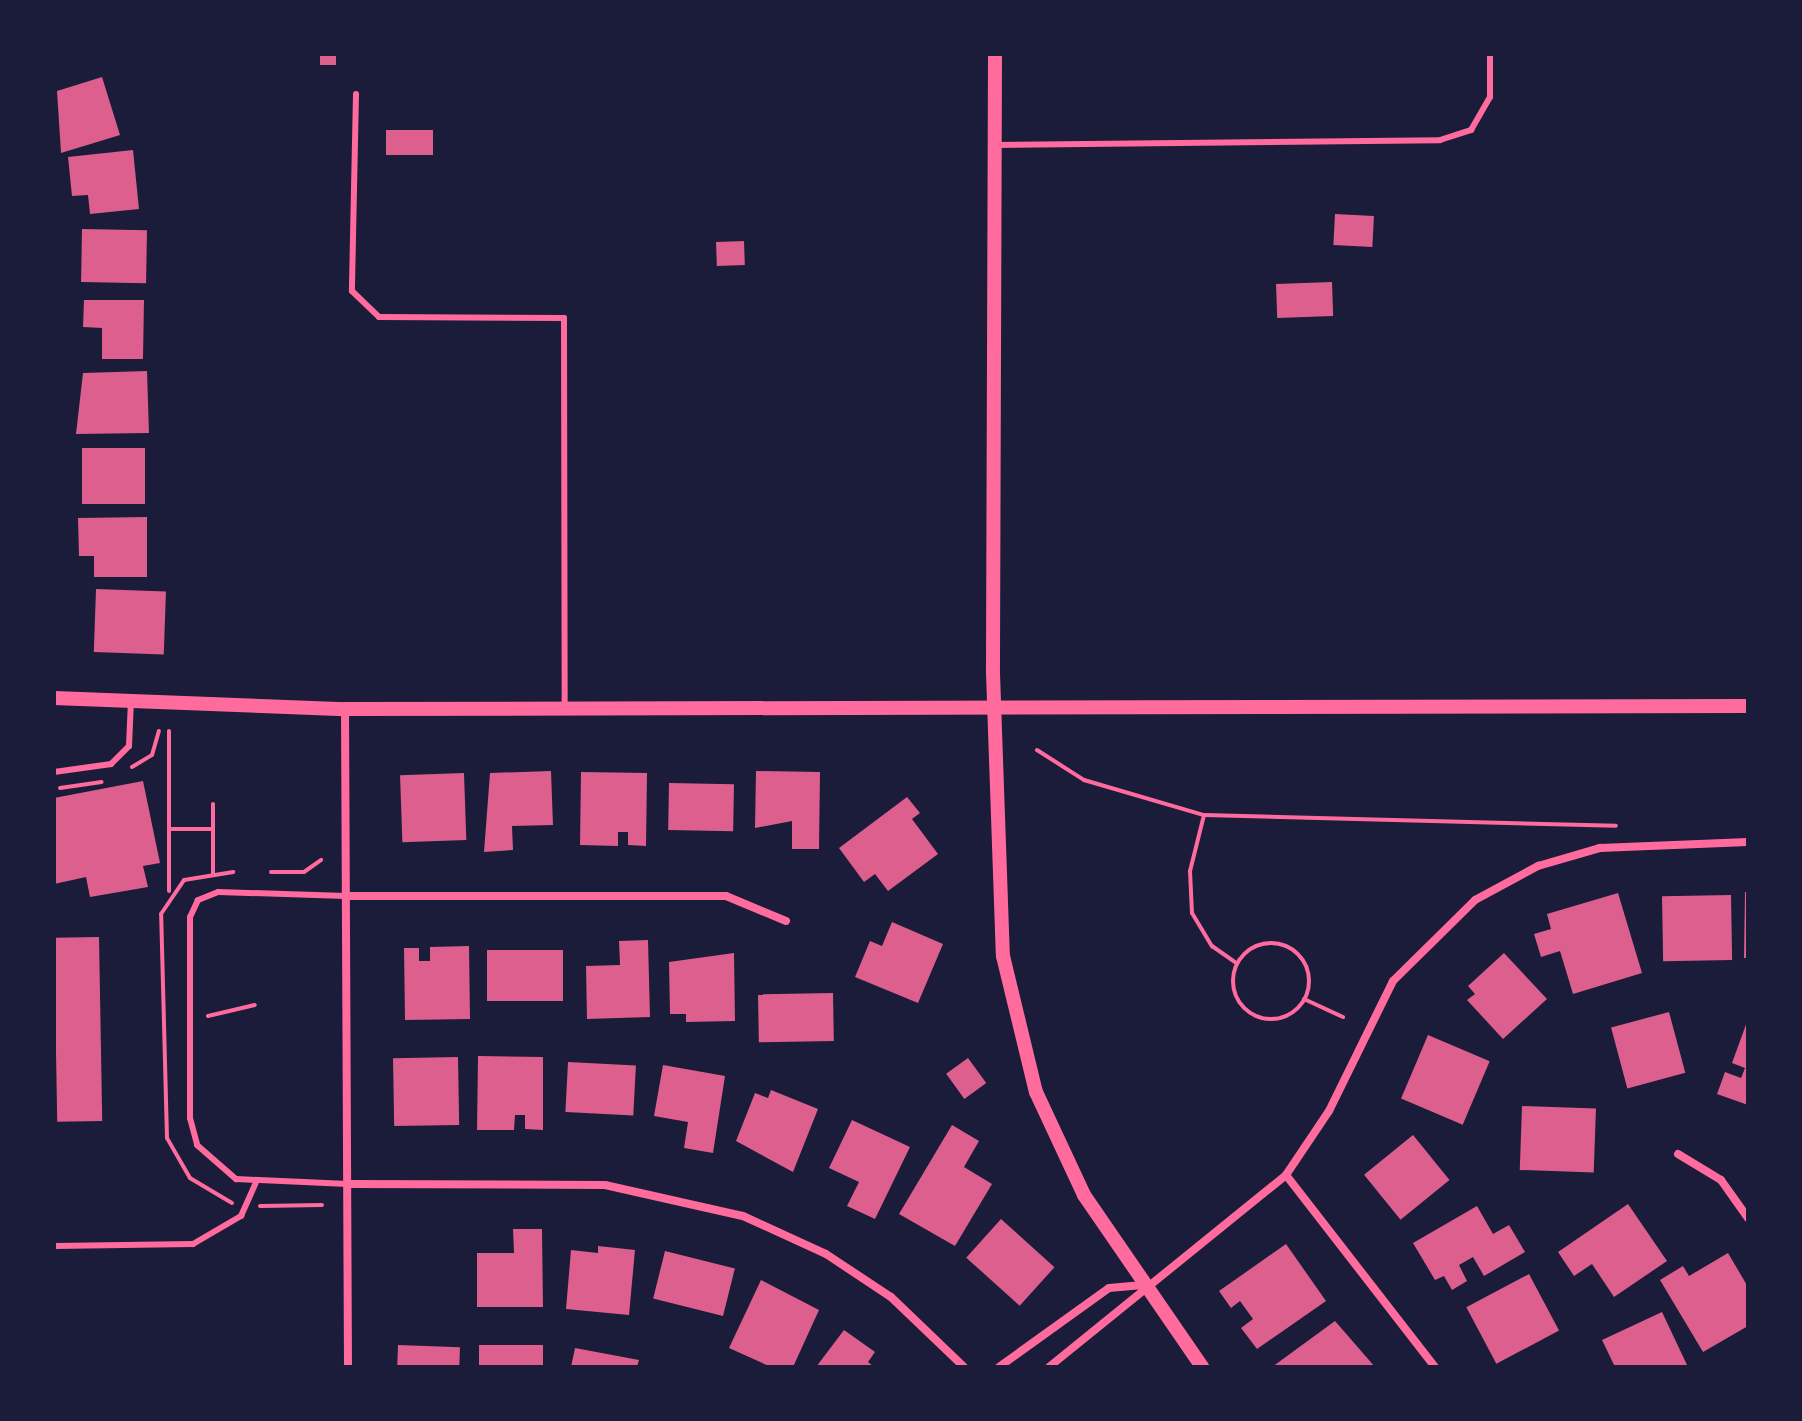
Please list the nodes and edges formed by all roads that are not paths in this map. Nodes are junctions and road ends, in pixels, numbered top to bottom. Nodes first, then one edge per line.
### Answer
1 (995, 54) edge
2 (1490, 54) edge
3 (356, 94) dead end
4 (994, 145) junction
5 (54, 698) edge
6 (130, 698) junction
7 (1748, 706) edge
8 (996, 708) junction
9 (345, 709) junction
10 (565, 709) junction
11 (54, 772) edge
12 (1748, 842) edge
13 (346, 896) junction
14 (786, 921) dead end
15 (1678, 1154) dead end
16 (1286, 1175) junction
17 (256, 1183) junction
18 (348, 1184) junction
19 (1748, 1218) edge
20 (54, 1246) edge
21 (1143, 1285) junction
22 (348, 1367) edge
23 (964, 1367) edge
24 (999, 1367) edge
25 (1049, 1367) edge
26 (1202, 1367) edge
27 (1435, 1367) edge

1 - 4 street
2 - 4 lane
3 - 10 lane
4 - 8 street
5 - 6 street
6 - 9 street
6 - 11 lane
7 - 8 street
8 - 10 street
8 - 21 street
9 - 10 street
9 - 13 street
12 - 16 street
13 - 14 street
13 - 17 lane
13 - 18 street
15 - 19 street
16 - 21 street
16 - 27 street
17 - 18 lane
17 - 20 lane
18 - 22 street
18 - 23 street
21 - 24 street
21 - 25 street
21 - 26 street

